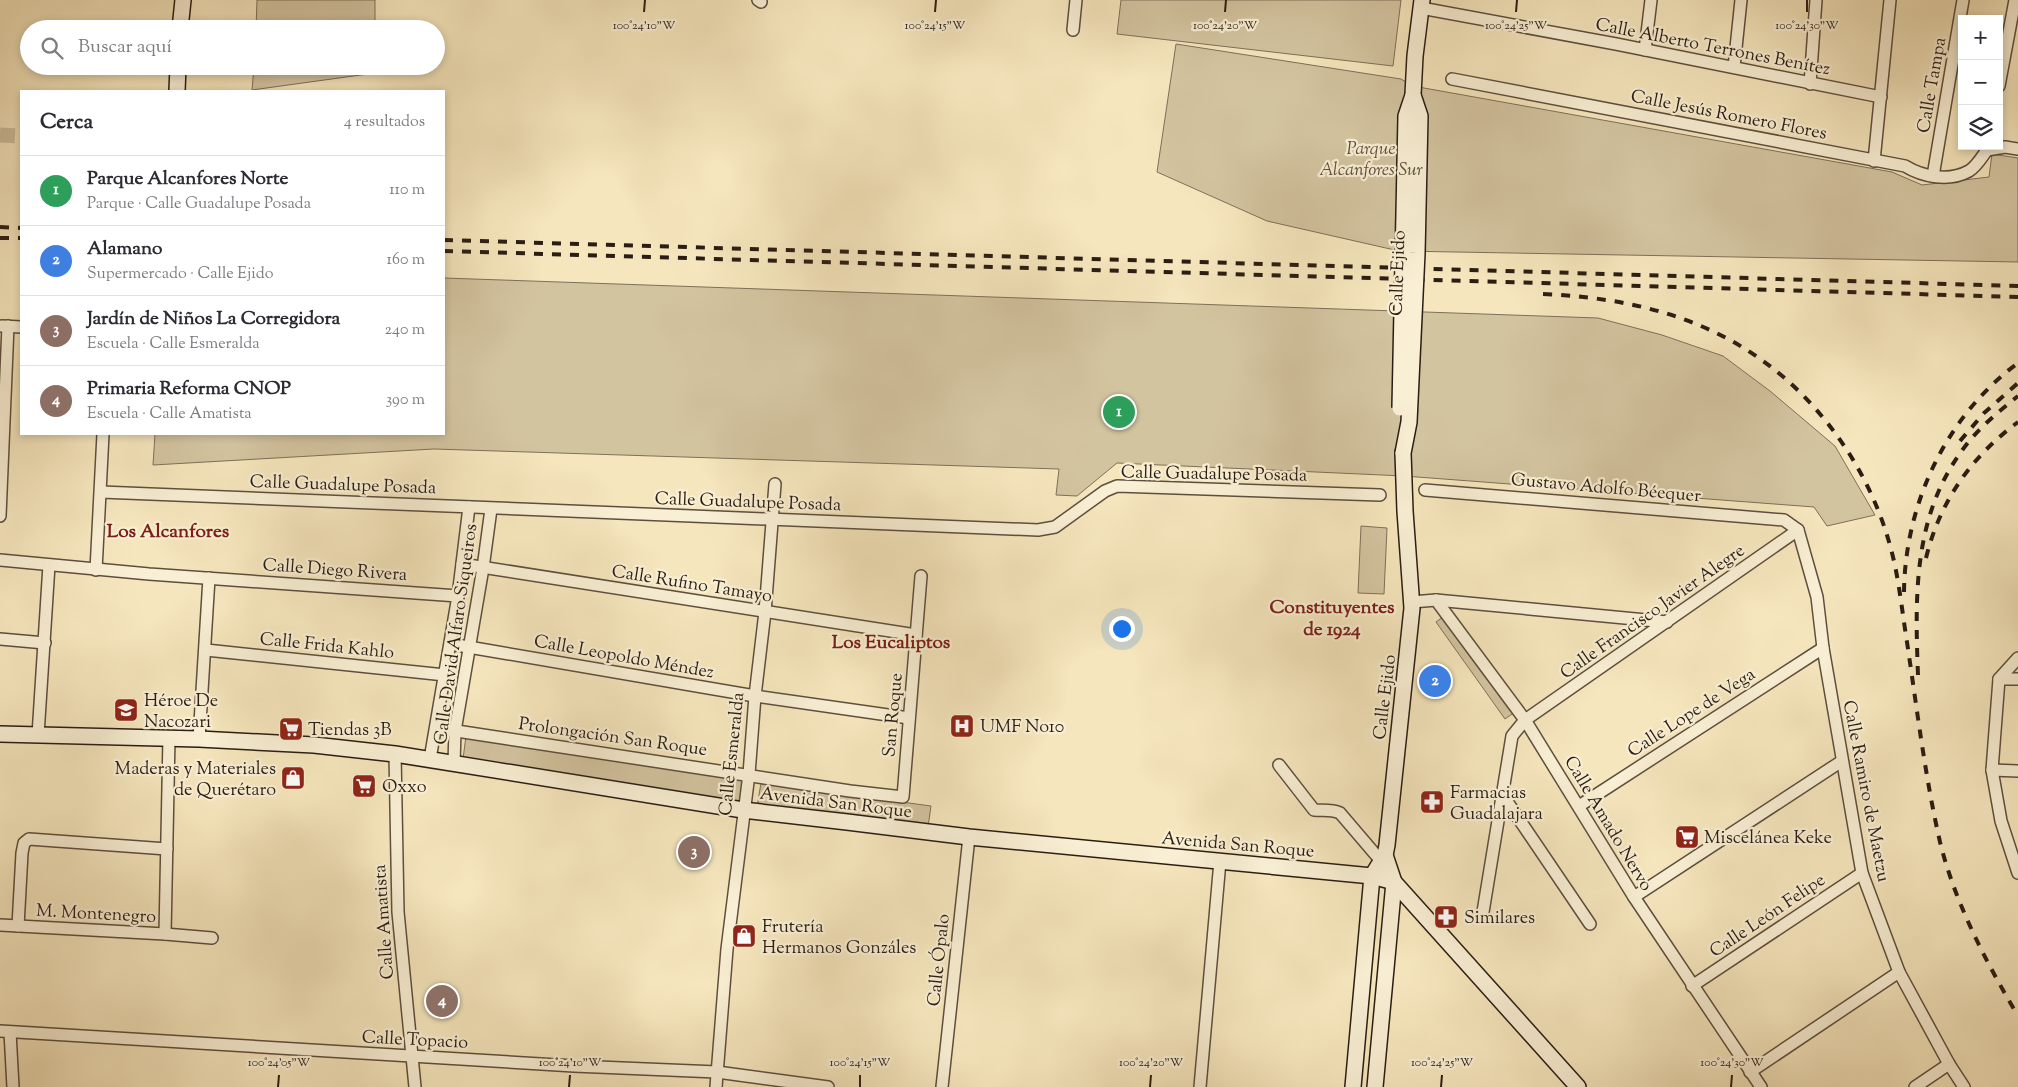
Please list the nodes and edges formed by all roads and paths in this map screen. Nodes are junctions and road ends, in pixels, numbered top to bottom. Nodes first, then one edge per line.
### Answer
1 (183, 0) edge
2 (1069, 0) edge
3 (1076, 0) edge
4 (1651, 0) edge
5 (1741, 0) edge
6 (1816, 0) edge
7 (1890, 0) edge
8 (1963, 0) edge
9 (2015, 0) edge
10 (1422, 4) edge
11 (181, 20) edge
12 (1073, 30) dead end
13 (1645, 50) junction
14 (2003, 64) edge
15 (1734, 67) junction
16 (178, 75) edge
17 (1452, 79) dead end
18 (1810, 84) junction
19 (177, 90) edge
20 (1881, 96) junction
21 (2003, 147) edge
22 (2018, 149) edge
23 (1986, 150) edge
24 (1874, 161) junction
25 (1933, 176) junction
26 (4, 326) edge
27 (20, 326) edge
28 (103, 435) edge
29 (774, 484) dead end
30 (1425, 490) dead end
31 (101, 492) junction
32 (1380, 495) dead end
33 (469, 507) junction
34 (491, 509) junction
35 (0, 516) edge
36 (772, 520) junction
37 (1798, 530) junction
38 (0, 560) edge
39 (462, 564) junction
40 (49, 565) junction
41 (484, 568) junction
42 (96, 570) junction
43 (921, 576) dead end
44 (209, 578) junction
45 (458, 596) junction
46 (1436, 600) junction
47 (1412, 602) junction
48 (765, 612) junction
49 (1667, 622) junction
50 (916, 635) junction
51 (0, 639) edge
52 (44, 643) junction
53 (451, 644) junction
54 (470, 648) junction
55 (1823, 648) junction
56 (206, 650) junction
57 (2018, 658) edge
58 (445, 676) junction
59 (2000, 679) junction
60 (2018, 679) edge
61 (754, 696) junction
62 (909, 718) junction
63 (1525, 720) junction
64 (436, 728) junction
65 (455, 731) junction
66 (0, 734) edge
67 (38, 735) junction
68 (169, 738) junction
69 (199, 739) junction
70 (394, 754) junction
71 (430, 759) junction
72 (1842, 761) junction
73 (454, 763) junction
74 (1279, 765) dead end
75 (1992, 770) junction
76 (2018, 771) edge
77 (749, 774) junction
78 (1502, 794) junction
79 (903, 797) joint
80 (1579, 806) junction
81 (743, 810) junction
82 (969, 838) junction
83 (167, 849) junction
84 (1383, 858) junction
85 (1220, 861) junction
86 (1862, 872) junction
87 (2018, 873) edge
88 (1372, 876) junction
89 (1394, 882) junction
90 (1634, 897) junction
91 (1482, 918) dead end
92 (1590, 924) dead end
93 (0, 925) edge
94 (18, 926) junction
95 (165, 934) junction
96 (212, 938) dead end
97 (1899, 972) junction
98 (1692, 986) junction
99 (5, 1031) edge
100 (412, 1056) junction
101 (1949, 1064) junction
102 (717, 1072) junction
103 (1750, 1072) junction
104 (13, 1087) edge
105 (415, 1087) edge
106 (716, 1087) edge
107 (828, 1087) edge
108 (942, 1087) edge
109 (1200, 1087) edge
110 (1353, 1087) edge
111 (1375, 1087) edge
112 (1578, 1087) edge
113 (1760, 1087) edge
114 (1915, 1087) edge
115 (1964, 1087) edge

1 - 11 street
2 - 3 street
3 - 12 street
4 - 13 street
5 - 15 street
6 - 18 street
7 - 20 street
8 - 25 street, Calle Tampa
9 - 14 street
10 - 13 street, Calle Alberto Terrones Benítez
10 - 47 street, Calle Ejido, bridge
13 - 15 street, Calle Alberto Terrones Benítez
15 - 18 street, Calle Alberto Terrones Benítez
16 - 19 street
17 - 24 street, Calle Jesús Romero Flores
18 - 20 street, Calle Alberto Terrones Benítez
20 - 24 street
21 - 22 street
23 - 25 street, Calle Jesús Romero Flores
24 - 25 street, Calle Jesús Romero Flores
26 - 27 street
26 - 35 street
28 - 31 street
29 - 36 street, Calle Esmeralda
30 - 37 street, Gustavo Adolfo Béequer
31 - 33 street, Calle Guadalupe Posada
31 - 42 street
32 - 36 street, Calle Guadalupe Posada
33 - 34 street, Calle Guadalupe Posada
33 - 39 street, Calle David Alfaro Siqueiros
34 - 36 street, Calle Guadalupe Posada
34 - 41 street, Calle David Alfaro Siqueiros
36 - 48 street, Calle Esmeralda
37 - 49 street, Calle Francisco Javier Alegre
37 - 55 street, Calle Ramiro de Maetzu
38 - 40 street, Calle Diego Rivera
39 - 41 street, Calle Rufino Tamayo
39 - 45 street, Calle David Alfaro Siqueiros
40 - 42 street, Calle Diego Rivera
40 - 52 street
41 - 48 street, Calle Rufino Tamayo
41 - 54 street, Calle David Alfaro Siqueiros
42 - 44 street, Calle Diego Rivera
43 - 50 street, San Roque
44 - 45 street, Calle Diego Rivera
44 - 56 street
45 - 53 street, Calle David Alfaro Siqueiros
46 - 47 street
46 - 49 street
46 - 63 street, Calle Amado Nervo
47 - 84 street, Calle Ejido
48 - 50 street, Calle Rufino Tamayo
48 - 61 street, Calle Esmeralda
49 - 63 street, Calle Francisco Javier Alegre
50 - 62 street, San Roque
51 - 52 street
52 - 67 street
53 - 54 street, Calle Leopoldo Méndez
53 - 58 street, Calle David Alfaro Siqueiros
54 - 61 street, Calle Leopoldo Méndez
54 - 65 street, Calle David Alfaro Siqueiros
55 - 72 street, Calle Ramiro de Maetzu
55 - 80 street, Calle Lope de Vega
56 - 58 street, Calle Frida Kahlo
56 - 69 street
57 - 59 street
58 - 64 street, Calle David Alfaro Siqueiros
59 - 60 street
59 - 75 street
61 - 62 street, Calle Leopoldo Méndez
61 - 77 street, Calle Esmeralda
62 - 79 street, San Roque
63 - 78 street
63 - 80 street, Calle Amado Nervo
64 - 65 street, Prolongación San Roque
64 - 71 street, Calle David Alfaro Siqueiros
65 - 73 street, Calle David Alfaro Siqueiros
65 - 77 street, Prolongación San Roque
66 - 67 street, Avenida San Roque
67 - 68 street, Avenida San Roque
68 - 69 street, Avenida San Roque
68 - 83 street, M. Montenegro
69 - 70 street, Avenida San Roque
70 - 71 street, Avenida San Roque
70 - 100 street, Calle Amatista
71 - 73 street, Avenida San Roque
72 - 86 street, Calle Ramiro de Maetzu
72 - 90 street
73 - 81 street, Avenida San Roque
74 - 84 street
75 - 76 street
75 - 87 street
77 - 79 street, Prolongación San Roque
77 - 81 street, Calle Esmeralda
78 - 91 street
78 - 92 street
80 - 90 street, Calle Amado Nervo
81 - 82 street, Avenida San Roque
81 - 102 street, Calle Esmeralda
82 - 85 street, Avenida San Roque
82 - 108 street, Calle Ópalo
83 - 94 street
83 - 95 street, M. Montenegro
84 - 88 street, Calle Ejido
84 - 89 street, Calle Ejido
85 - 88 street, Avenida San Roque
85 - 109 street
86 - 97 street, Calle Ramiro de Maetzu
86 - 98 street, Calle León Felipe
88 - 89 street, Avenida San Roque
88 - 110 street, Calle Ejido
89 - 111 street, Calle Ejido
89 - 112 street
90 - 98 street, Calle Amado Nervo
93 - 94 street, M. Montenegro
94 - 95 street, M. Montenegro
95 - 96 street
97 - 101 street, Calle Ramiro de Maetzu
97 - 103 street
98 - 103 street, Calle Amado Nervo
99 - 100 street, Calle Topacio
99 - 104 street
100 - 102 street, Calle Topacio
100 - 105 street, Calle Amatista
101 - 114 street
101 - 115 street, Calle Ramiro de Maetzu
102 - 106 street, Calle Esmeralda
102 - 107 street, Calle Topacio
103 - 113 street, Calle Amado Nervo

